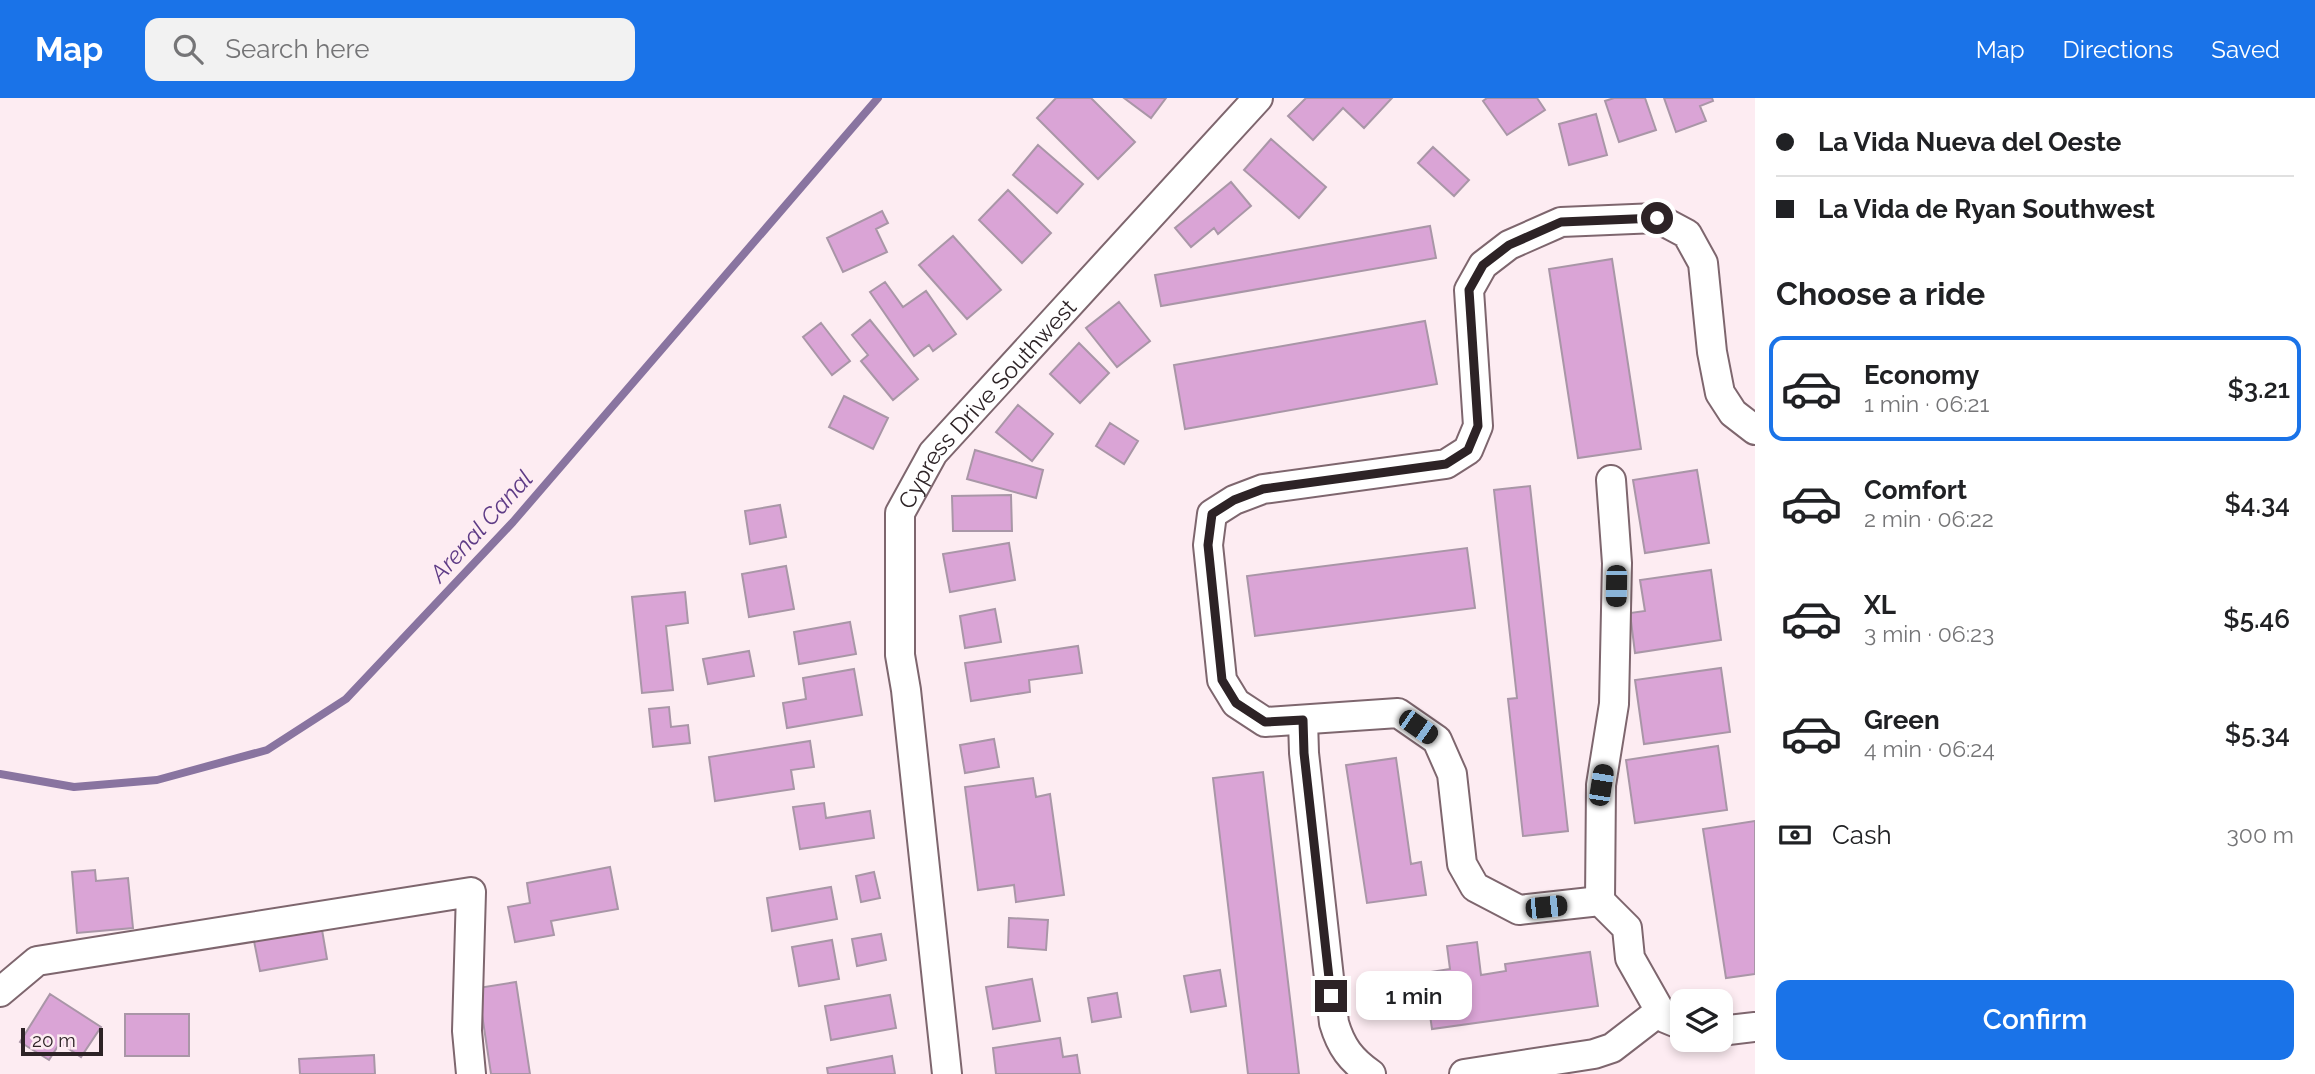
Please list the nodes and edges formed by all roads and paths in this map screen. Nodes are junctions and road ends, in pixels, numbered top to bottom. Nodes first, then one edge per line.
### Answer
1 (1258, 98) edge
2 (1755, 430) edge
3 (1611, 480) dead end
4 (1303, 720) junction
5 (1600, 901) junction
6 (1, 991) edge
7 (1670, 1017) edge
8 (1670, 1019) edge
9 (1755, 1027) edge
10 (1733, 1030) edge
11 (471, 1074) edge
12 (947, 1074) edge
13 (1371, 1074) edge
14 (1464, 1074) edge

1 - 12 street, Cypress Drive Southwest
2 - 4 street
3 - 5 street
4 - 5 street
4 - 13 street
5 - 7 street
6 - 11 street
8 - 14 street
9 - 10 street

